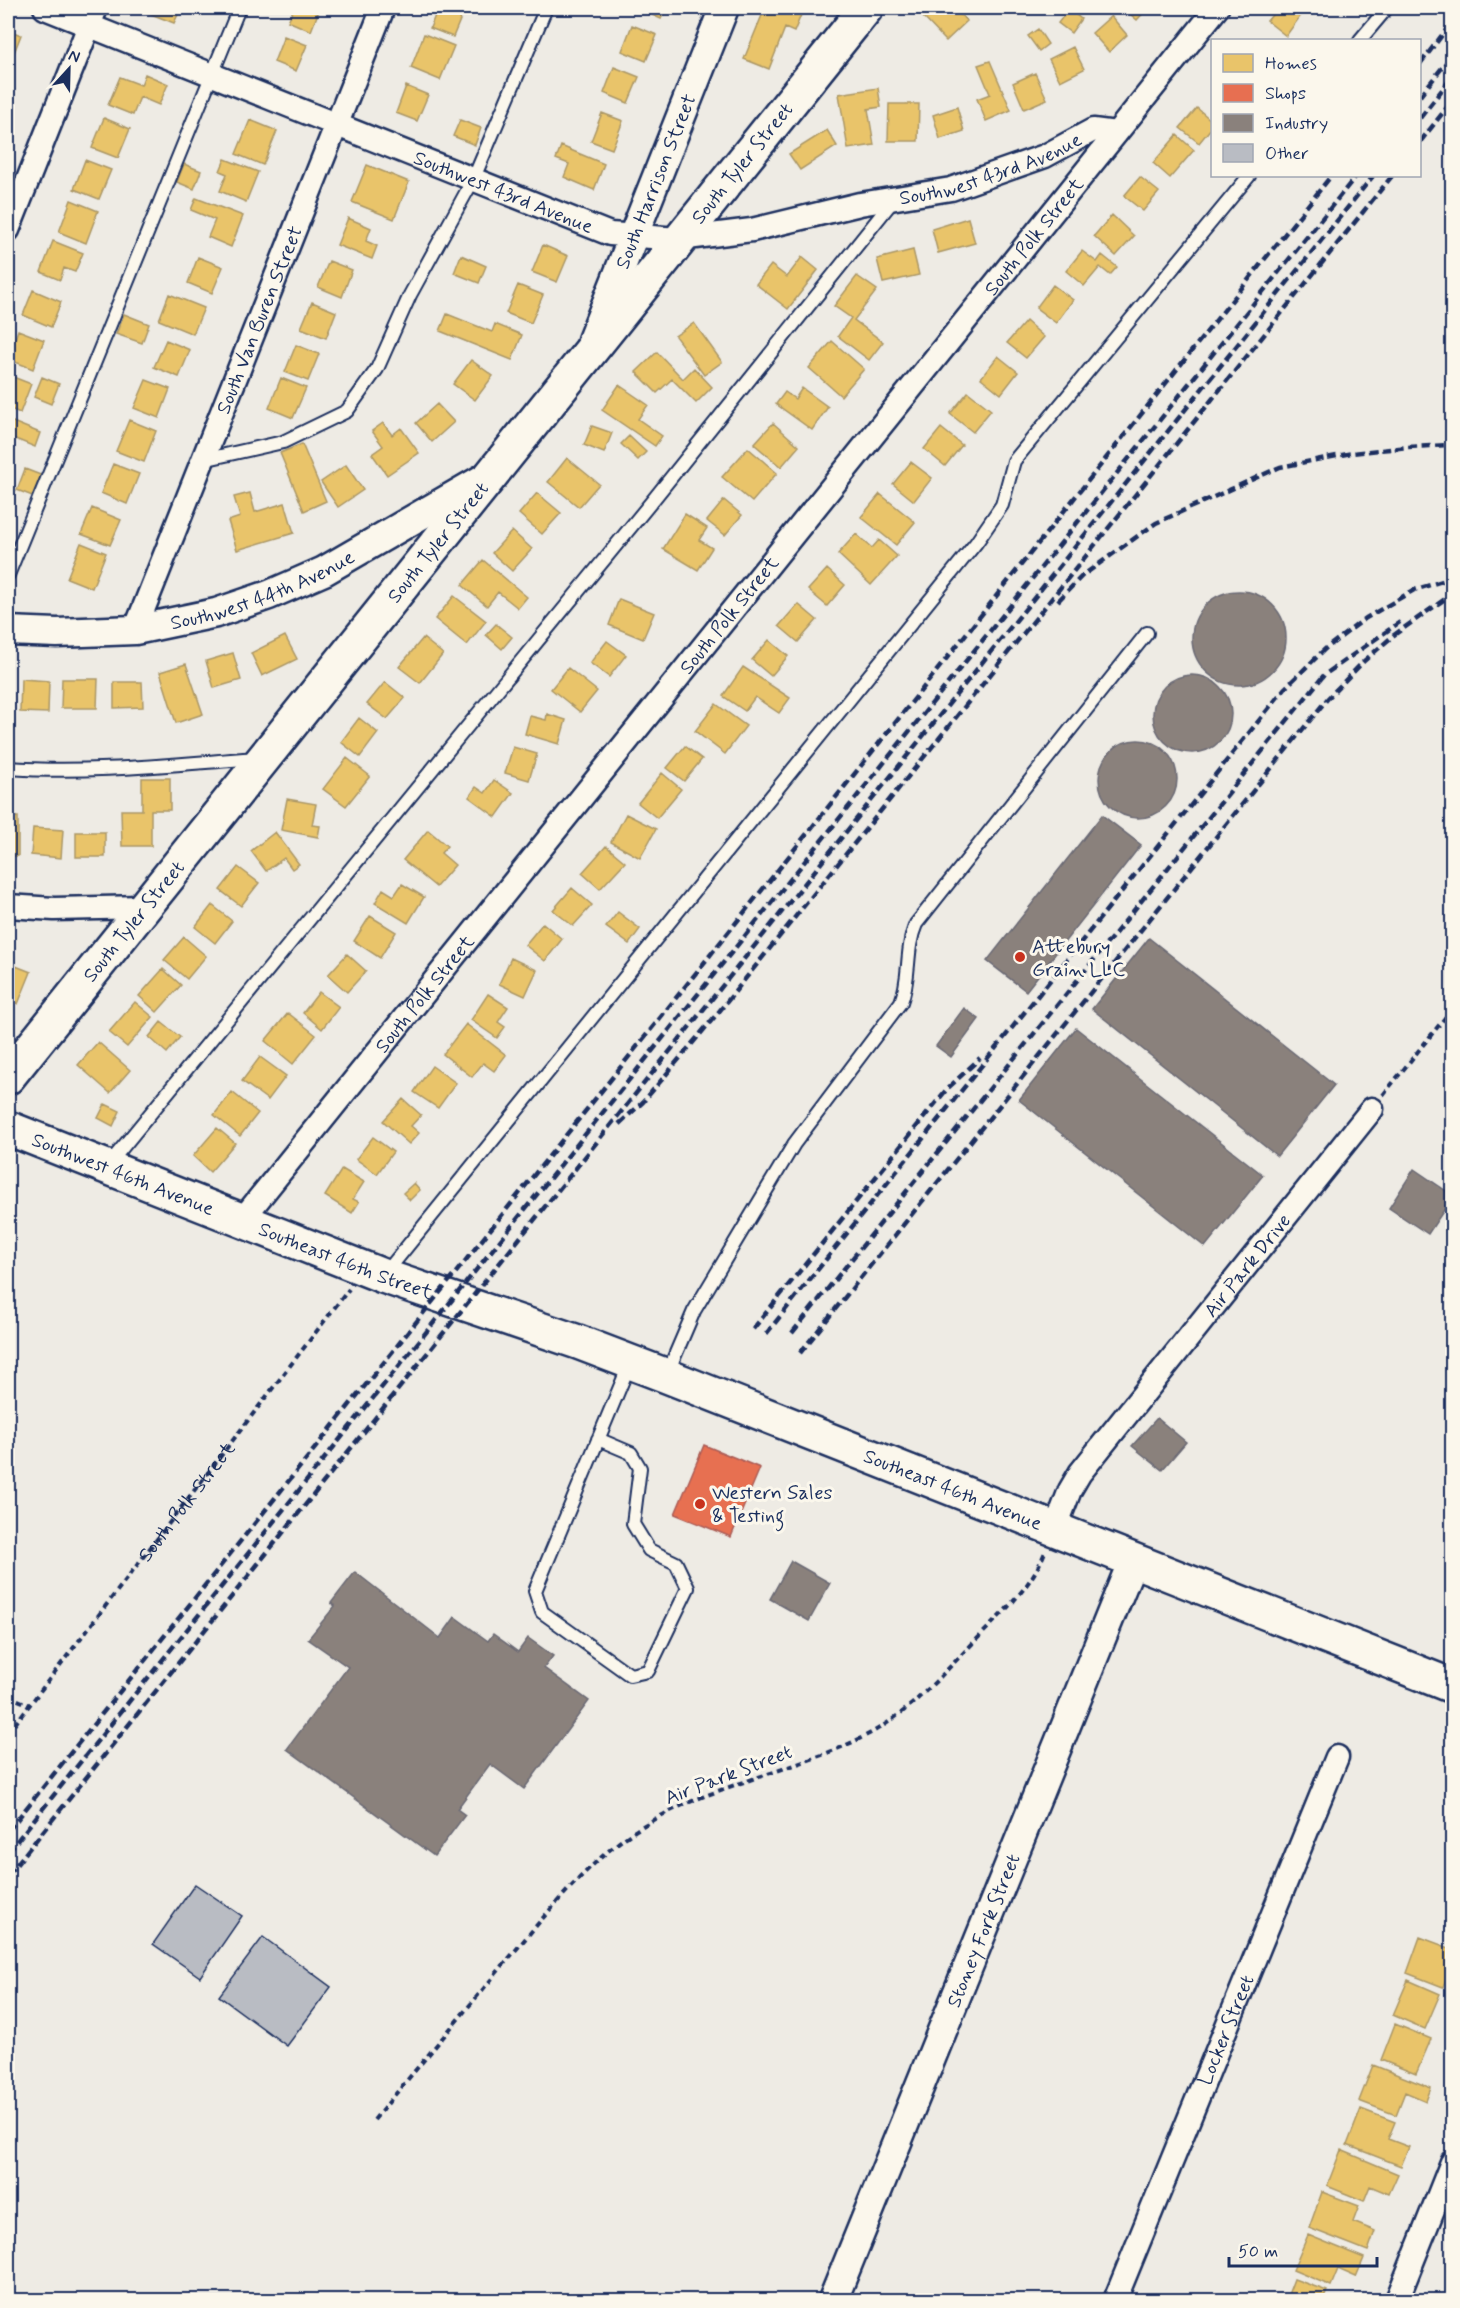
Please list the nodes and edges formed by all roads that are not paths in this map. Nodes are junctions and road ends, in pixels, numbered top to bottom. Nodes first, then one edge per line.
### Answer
1 (45, 8) edge
2 (239, 8) edge
3 (383, 8) edge
4 (546, 8) edge
5 (724, 8) edge
6 (866, 8) edge
7 (1217, 8) edge
8 (1387, 8) edge
9 (93, 16) edge
10 (1361, 39) edge
11 (212, 75) junction
12 (336, 126) junction
13 (1116, 133) junction
14 (1248, 177) edge
15 (473, 180) junction
16 (896, 198) junction
17 (8, 230) edge
18 (633, 236) junction
19 (679, 239) junction
20 (586, 356) junction
21 (203, 460) junction
22 (495, 472) junction
23 (8, 575) edge
24 (135, 630) junction
25 (8, 631) edge
26 (1147, 633) dead end
27 (266, 757) junction
28 (8, 768) edge
29 (8, 906) edge
30 (145, 908) junction
31 (8, 1077) edge
32 (1371, 1109) road end
33 (8, 1128) edge
34 (107, 1168) junction
35 (241, 1221) junction
36 (373, 1273) junction
37 (452, 1300) joint
38 (631, 1362) junction
39 (667, 1376) junction
40 (598, 1439) junction
41 (1055, 1529) junction
42 (1133, 1560) junction
43 (1452, 1686) edge
44 (1337, 1758) dead end
45 (1452, 2163) edge
46 (833, 2301) edge
47 (1116, 2301) edge
48 (1397, 2301) edge

1 - 9 street, Southwest 43rd Avenue
2 - 11 lane
3 - 12 street, South Van Buren Street
4 - 15 lane
5 - 18 street, South Harrison Street
6 - 19 main road, South Tyler Street
7 - 13 street, South Polk Street
8 - 10 lane
9 - 11 street, Southwest 43rd Avenue
9 - 17 street
11 - 12 street, Southwest 43rd Avenue
11 - 23 lane
12 - 15 street, Southwest 43rd Avenue
12 - 21 street, South Van Buren Street
13 - 16 street, Southwest 43rd Avenue
13 - 35 street, South Polk Street
14 - 36 lane
15 - 18 street, Southwest 43rd Avenue
15 - 21 lane
16 - 19 street, Southwest 43rd Avenue
16 - 34 lane
18 - 19 street, Southwest 43rd Avenue
18 - 20 street, South Harrison Street
19 - 20 main road, South Tyler Street
20 - 22 main road, South Tyler Street
21 - 24 street, South Van Buren Street
22 - 24 street, Southwest 44th Avenue
22 - 27 main road, South Tyler Street
24 - 25 street, Southwest 44th Avenue
26 - 39 lane
27 - 28 lane
27 - 30 main road, South Tyler Street
29 - 30 street
30 - 31 main road, South Tyler Street
32 - 41 street, Air Park Drive
33 - 34 main road, Southwest 46th Avenue
34 - 35 main road, Southwest 46th Avenue
35 - 36 main road, Southeast 46th Street
36 - 37 main road, Southeast 46th Street
37 - 38 main road, Southeast 46th Avenue
38 - 39 main road, Southeast 46th Avenue
38 - 40 lane
39 - 41 main road, Southeast 46th Avenue
40 - 40 lane
41 - 42 main road, Southeast 46th Avenue
42 - 43 main road, Southeast 46th Avenue
42 - 46 street, Stoney Fork Street
44 - 47 street, Locker Street
45 - 48 street

